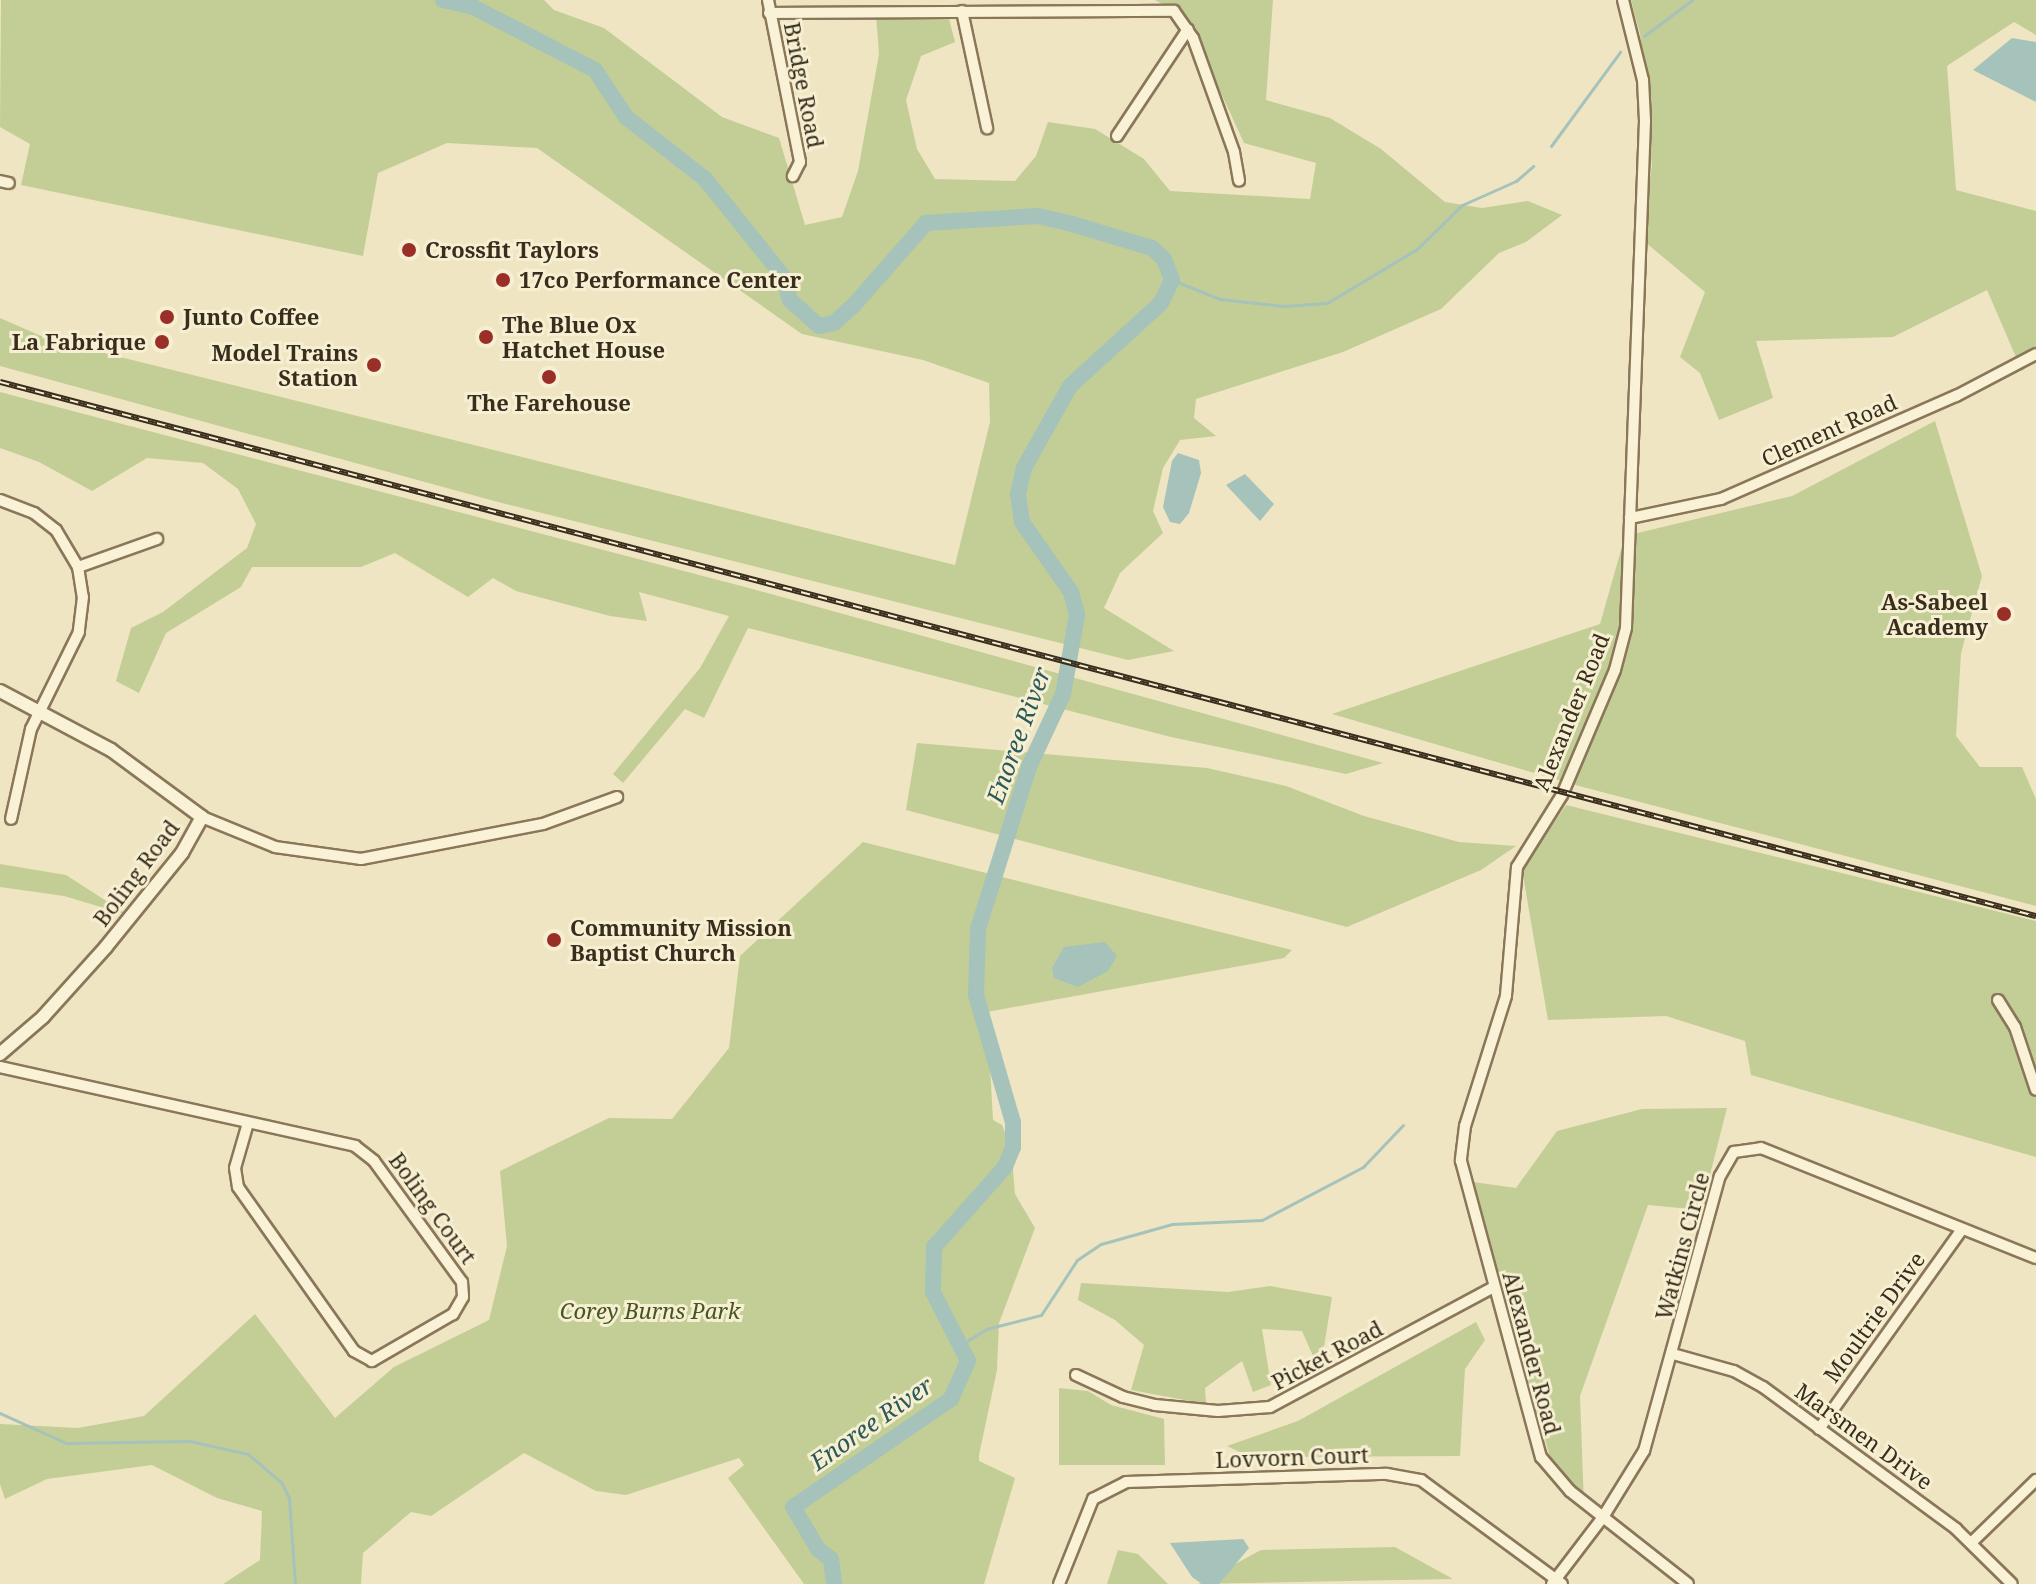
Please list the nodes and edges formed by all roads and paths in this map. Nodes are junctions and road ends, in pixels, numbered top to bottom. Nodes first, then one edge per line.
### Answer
1 (768, 0) edge
2 (1068, 0) edge
3 (1623, 0) edge
4 (962, 11) junction
5 (1063, 11) junction
6 (769, 13) junction
7 (1188, 29) junction
8 (987, 128) dead end
9 (1117, 136) dead end
10 (793, 176) dead end
11 (1239, 181) dead end
12 (2036, 354) edge
13 (0, 500) edge
14 (1630, 518) junction
15 (157, 539) dead end
16 (78, 567) junction
17 (0, 691) edge
18 (41, 710) junction
19 (617, 797) dead end
20 (202, 817) junction
21 (11, 819) dead end
22 (1998, 1000) dead end
23 (0, 1054) edge
24 (0, 1067) edge
25 (2036, 1090) edge
26 (248, 1123) junction
27 (1962, 1229) junction
28 (2036, 1258) edge
29 (1494, 1287) junction
30 (1673, 1354) junction
31 (1076, 1375) dead end
32 (1819, 1429) junction
33 (2036, 1480) edge
34 (1603, 1517) junction
35 (1971, 1543) junction
36 (1556, 1582) edge
37 (1059, 1584) edge
38 (1688, 1584) edge
39 (2012, 1584) edge

1 - 6 street, Bridge Road
2 - 5 street
3 - 14 street, Alexander Road
4 - 5 street
4 - 6 street
4 - 8 street
5 - 7 street
6 - 10 street, Bridge Road
7 - 9 street
7 - 11 street
12 - 14 street, Clement Road
13 - 16 street
14 - 29 street, Alexander Road
15 - 16 street
16 - 18 street
17 - 18 street, Boling Road
18 - 20 street, Boling Road
18 - 21 street
19 - 20 street
20 - 23 street, Boling Road
22 - 25 street
24 - 26 street, Boling Court
26 - 26 street, Boling Court
27 - 28 street, Watkins Circle
27 - 30 street, Watkins Circle
27 - 32 street, Moultrie Drive
29 - 31 street, Picket Road
29 - 34 street, Alexander Road
30 - 32 street, Marsmen Drive
30 - 34 street, Watkins Circle
32 - 35 street, Marsmen Drive
33 - 35 street
34 - 36 street, Watkins Circle
34 - 38 street, Alexander Road
35 - 39 street, Marsmen Drive
36 - 37 street, Lovvorn Court

